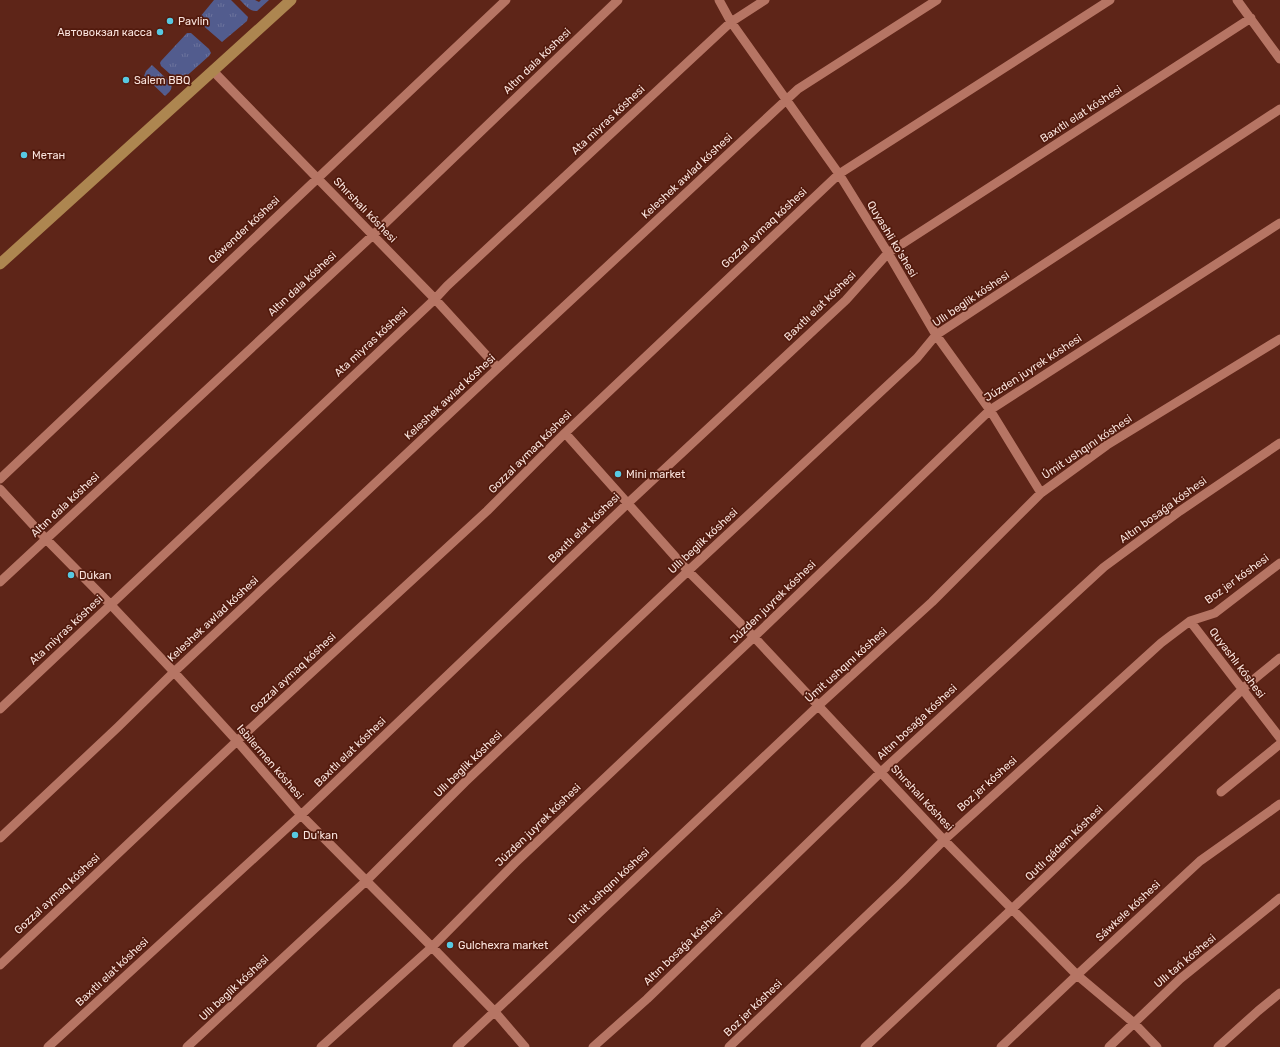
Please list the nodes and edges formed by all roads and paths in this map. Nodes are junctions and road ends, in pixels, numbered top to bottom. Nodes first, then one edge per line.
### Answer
1 (291, 0) edge
2 (506, 0) edge
3 (618, 0) edge
4 (719, 0) edge
5 (765, 0) edge
6 (937, 0) edge
7 (1110, 0) edge
8 (1237, 0) edge
9 (1250, 18) junction
10 (731, 22) junction
11 (1280, 59) edge
12 (213, 71) junction
13 (786, 101) junction
14 (1280, 109) edge
15 (839, 174) junction
16 (318, 178) junction
17 (1280, 223) edge
18 (373, 234) junction
19 (888, 253) junction
20 (0, 264) edge
21 (435, 299) junction
22 (936, 335) junction
23 (1280, 339) edge
24 (498, 368) junction
25 (990, 410) junction
26 (565, 433) junction
27 (1280, 443) edge
28 (0, 479) edge
29 (0, 488) edge
30 (1041, 493) junction
31 (627, 504) junction
32 (46, 539) junction
33 (1280, 563) edge
34 (688, 571) junction
35 (0, 582) edge
36 (111, 604) junction
37 (1190, 621) junction
38 (754, 637) junction
39 (1280, 658) edge
40 (174, 672) junction
41 (1243, 689) junction
42 (819, 706) junction
43 (0, 709) edge
44 (1280, 738) edge
45 (237, 741) junction
46 (1280, 744) edge
47 (881, 772) junction
48 (1221, 792) dead end
49 (1280, 804) edge
50 (301, 815) junction
51 (0, 838) edge
52 (944, 840) junction
53 (366, 881) junction
54 (1280, 898) edge
55 (1012, 909) junction
56 (432, 947) junction
57 (0, 964) edge
58 (1076, 975) junction
59 (1280, 993) edge
60 (495, 1012) junction
61 (1134, 1023) junction
62 (48, 1047) edge
63 (187, 1047) edge
64 (321, 1047) edge
65 (457, 1047) edge
66 (525, 1047) edge
67 (593, 1047) edge
68 (729, 1047) edge
69 (865, 1047) edge
70 (1001, 1047) edge
71 (1109, 1047) edge
72 (1157, 1047) edge
73 (1218, 1047) edge

1 - 12 main road
2 - 16 street, Qáwender kóshesi
3 - 18 street, Altın dala kóshesi
4 - 10 street, Quyashli ko'shesi
5 - 10 street, Ata miyras kóshesi
6 - 13 street, Keleshek awlad kóshesi
7 - 15 street, Gozzal aymaq kóshesi
8 - 9 street
9 - 11 street
9 - 19 street, Baxıtlı elat kóshesi
10 - 13 street, Quyashli ko'shesi
10 - 21 street, Ata miyras kóshesi
12 - 16 street, Shırshalı kóshesi
12 - 20 main road
13 - 15 street, Quyashli ko'shesi
13 - 24 street, Keleshek awlad kóshesi
14 - 22 street, Ullı beglik kóshesi
15 - 19 street, Quyashli ko'shesi
15 - 26 street, Gozzal aymaq kóshesi
16 - 18 street, Shırshalı kóshesi
16 - 28 street, Qáwender kóshesi
17 - 25 street, Júzden juyrek kóshesi
18 - 21 street, Shırshalı kóshesi
18 - 32 street, Altın dala kóshesi
19 - 22 street, Quyashli ko'shesi
19 - 31 street, Baxıtlı elat kóshesi
21 - 24 street, Shırshalı kóshesi
21 - 36 street, Ata miyras kóshesi
22 - 25 street, Quyashli ko'shesi
22 - 34 street, Ullı beglik kóshesi
23 - 30 street, Úmit ushqını kóshesi
24 - 40 street, Keleshek awlad kóshesi
25 - 30 street, Quyashli ko'shesi
25 - 38 street, Júzden juyrek kóshesi
26 - 31 street, Shırshalı kóshesi
26 - 45 street, Gozzal aymaq kóshesi
27 - 47 street, Altın bosaǵa kóshesi
29 - 32 street, Isbilermen kóshesi
30 - 42 street, Úmit ushqını kóshesi
31 - 34 street, Shırshalı kóshesi
31 - 50 street, Baxıtlı elat kóshesi
32 - 35 street, Altın dala kóshesi
32 - 36 street, Isbilermen kóshesi
33 - 37 street, Boz jer kóshesi
34 - 38 street, Shırshalı kóshesi
34 - 53 street, Ullı beglik kóshesi
36 - 40 street, Isbilermen kóshesi
36 - 43 street, Ata miyras kóshesi
37 - 41 street, Quyashlı kóshesi
37 - 52 street, Boz jer kóshesi
38 - 42 street, Shırshalı kóshesi
38 - 56 street, Júzden juyrek kóshesi
39 - 41 street, Qutlı qádem kóshesi
40 - 45 street, Isbilermen kóshesi
40 - 51 street, Keleshek awlad kóshesi
41 - 44 street, Quyashlı kóshesi
41 - 55 street, Qutlı qádem kóshesi
42 - 47 street, Shırshalı kóshesi
42 - 60 street, Úmit ushqını kóshesi
45 - 50 street, Isbilermen kóshesi
45 - 57 street, Gozzal aymaq kóshesi
46 - 48 street
47 - 52 street, Shırshalı kóshesi
47 - 67 street, Altın bosaǵa kóshesi
49 - 58 street, Sáwkele kóshesi
50 - 53 street, Isbilermen kóshesi
50 - 62 street, Baxıtlı elat kóshesi
52 - 55 street, Shırshalı kóshesi
52 - 68 street, Boz jer kóshesi
53 - 56 street, Isbilermen kóshesi
53 - 63 street, Ullı beglik kóshesi
54 - 61 street, Ullı tań kóshesi
55 - 58 street, Shırshalı kóshesi
55 - 69 street, Qutlı qádem kóshesi
56 - 60 street, Isbilermen kóshesi
56 - 64 street, Júzden juyrek kóshesi
58 - 61 street, Shırshalı kóshesi
58 - 70 street, Sáwkele kóshesi
59 - 73 street
60 - 65 street, Úmit ushqını kóshesi
60 - 66 street, Isbilermen kóshesi
61 - 71 street, Ullı tań kóshesi
61 - 72 street, Shırshalı kóshesi

